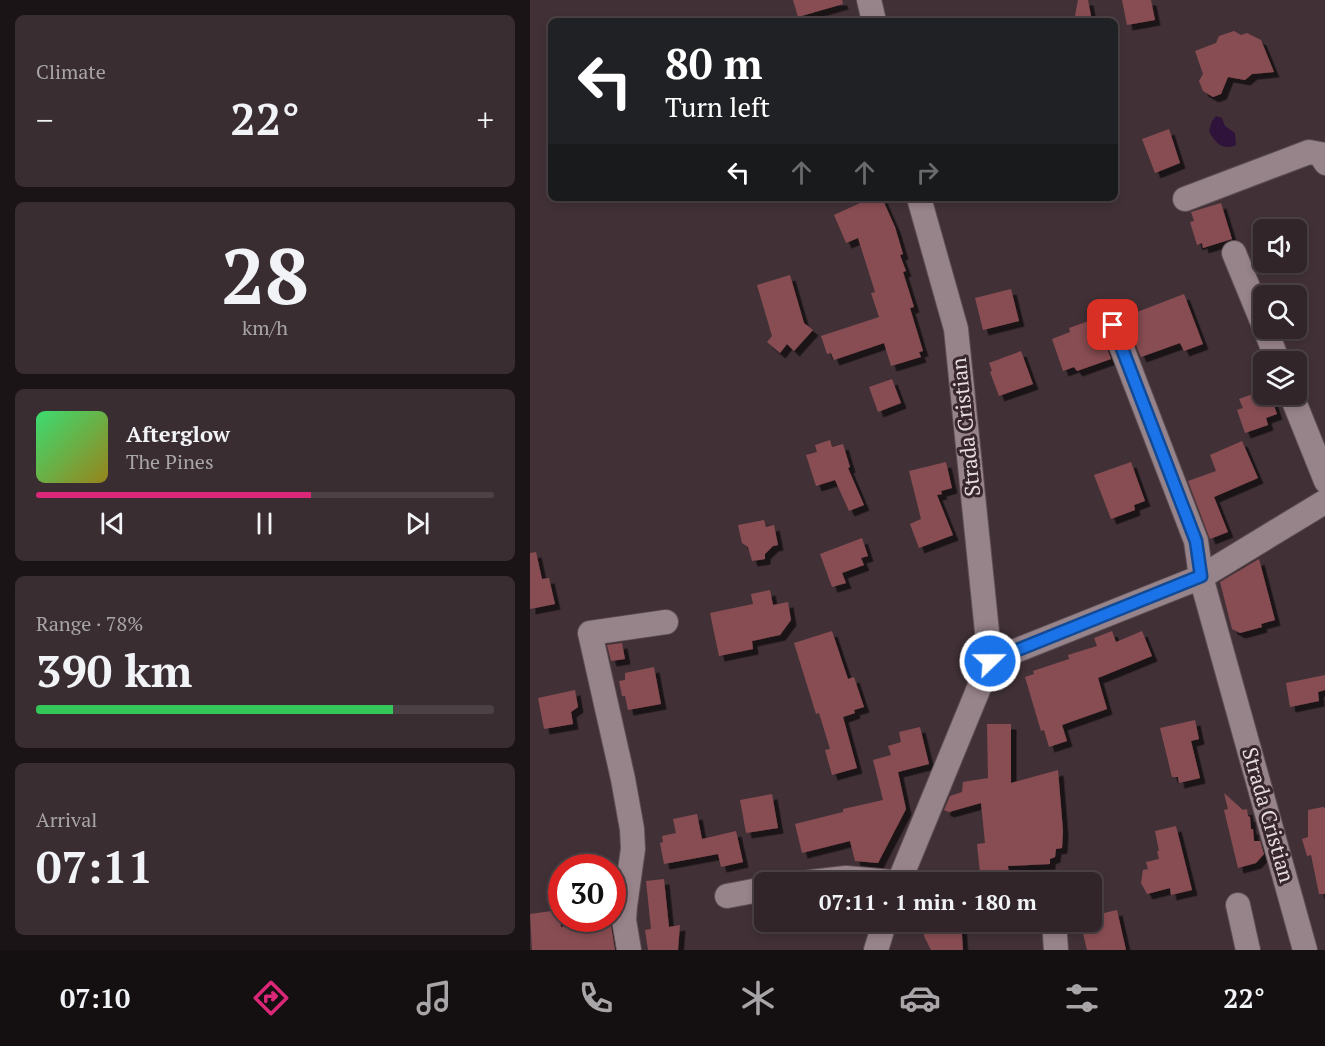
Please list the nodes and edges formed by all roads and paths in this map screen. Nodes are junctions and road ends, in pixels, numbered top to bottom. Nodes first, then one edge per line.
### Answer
1 (869, 0) edge
2 (873, 18) edge
3 (1325, 163) edge
4 (1185, 199) dead end
5 (920, 201) edge
6 (1234, 253) dead end
7 (1253, 300) edge
8 (1113, 325) dead end
9 (1295, 405) edge
10 (1325, 481) edge
11 (1325, 501) edge
12 (1201, 576) junction
13 (666, 622) dead end
14 (990, 661) junction
15 (903, 872) edge
16 (754, 892) edge
17 (727, 896) dead end
18 (1238, 905) dead end
19 (882, 932) edge
20 (1055, 932) edge
21 (629, 950) edge
22 (876, 950) edge
23 (1056, 950) edge
24 (1248, 950) edge
25 (1305, 950) edge

1 - 2 street
3 - 4 street
5 - 14 street, Strada Cristian
6 - 7 street
8 - 12 street, Strada Cristian
9 - 10 street
11 - 12 street
12 - 14 street
12 - 25 street, Strada Cristian
13 - 21 street
14 - 15 street, Strada Cristian
16 - 17 street
18 - 24 street
19 - 22 street
20 - 23 street

